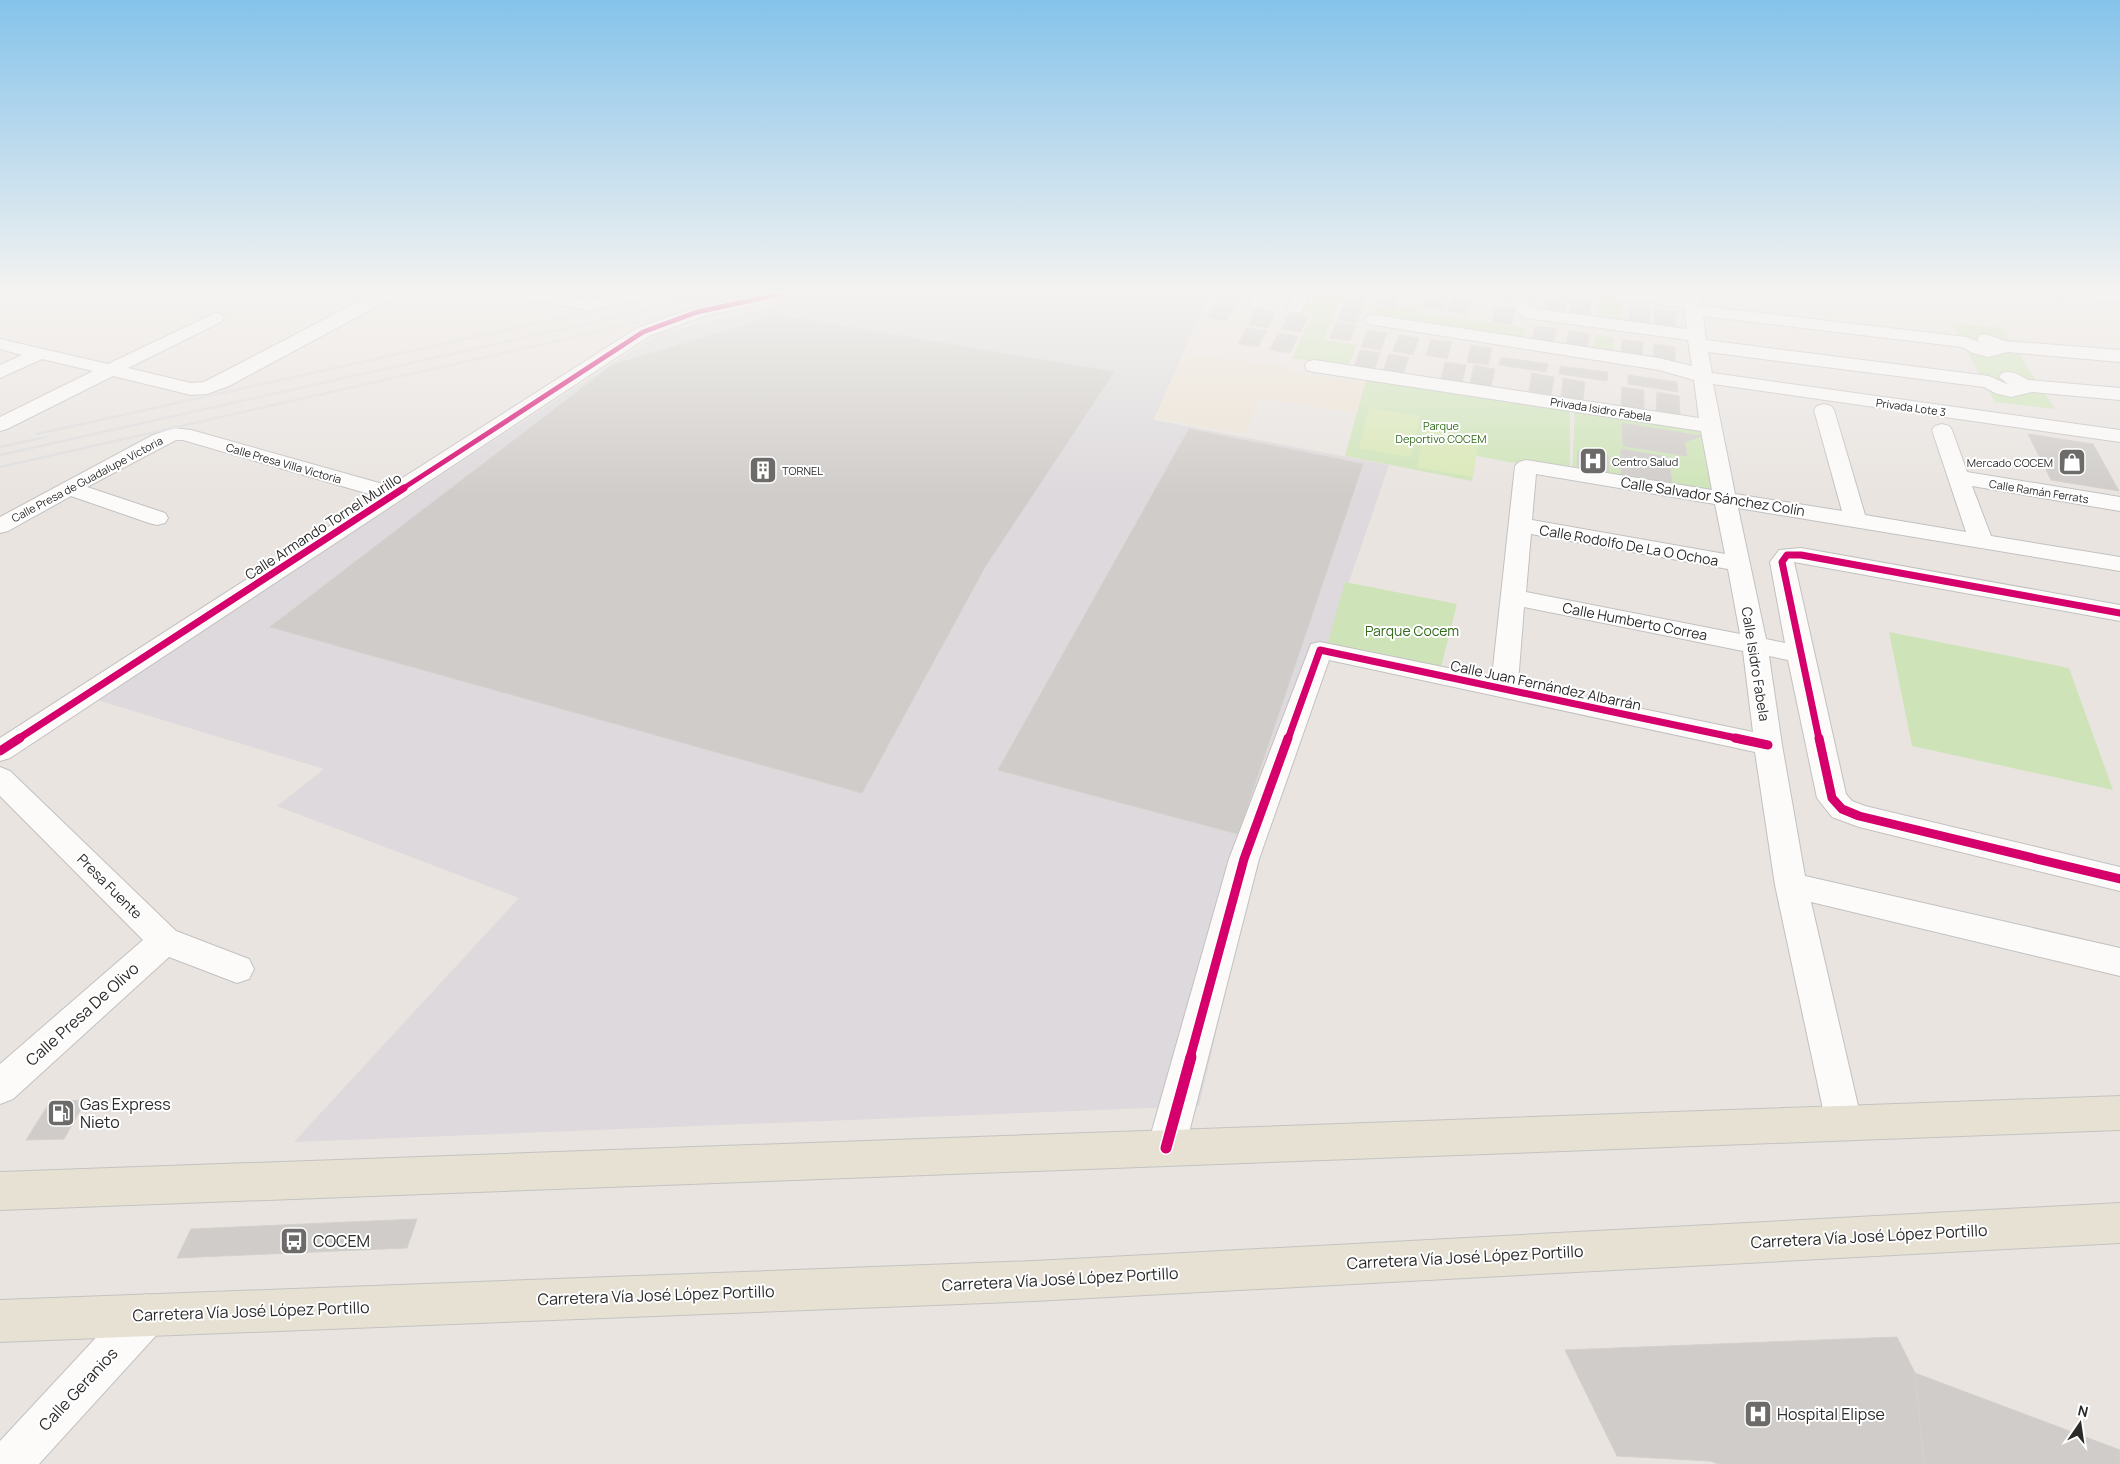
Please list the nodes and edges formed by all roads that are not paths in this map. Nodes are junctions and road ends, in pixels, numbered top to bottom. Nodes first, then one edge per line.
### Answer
1 (27, 359) edge
2 (67, 359) edge
3 (132, 359) edge
4 (264, 359) edge
5 (601, 359) edge
6 (1629, 359) edge
7 (1700, 359) edge
8 (1828, 359) edge
9 (1314, 366) dead end
10 (111, 370) junction
11 (0, 372) edge
12 (1702, 377) junction
13 (2120, 394) edge
14 (1824, 410) dead end
15 (0, 425) edge
16 (1710, 426) junction
17 (1942, 430) dead end
18 (174, 434) joint
19 (2120, 436) edge
20 (1958, 477) junction
21 (70, 489) junction
22 (394, 494) junction
23 (1725, 498) junction
24 (2120, 504) edge
25 (157, 518) dead end
26 (1855, 519) junction
27 (1520, 525) junction
28 (0, 526) edge
29 (1981, 541) junction
30 (1739, 564) junction
31 (2120, 564) edge
32 (1514, 597) junction
33 (2120, 613) edge
34 (1755, 646) junction
35 (1800, 654) junction
36 (1504, 689) junction
37 (1768, 745) junction
38 (0, 751) edge
39 (0, 778) edge
40 (2120, 879) edge
41 (1791, 885) junction
42 (165, 941) junction
43 (2120, 962) edge
44 (237, 969) dead end
45 (0, 1087) edge
46 (2120, 1113) edge
47 (1844, 1124) junction
48 (1166, 1148) junction
49 (0, 1191) edge
50 (2120, 1222) edge
51 (146, 1315) junction
52 (0, 1321) edge
53 (9, 1464) edge

1 - 11 street
2 - 10 street
3 - 10 street
4 - 10 street
5 - 22 street, Calle Armando Tornel Murillo
6 - 12 street, Privada Lote 3
7 - 12 street, Calle Isidro Fabela
8 - 13 street
9 - 16 street, Privada Isidro Fabela
10 - 15 street
12 - 16 street, Calle Isidro Fabela
12 - 19 street, Privada Lote 3
14 - 26 street
16 - 23 street, Calle Isidro Fabela
17 - 20 street
18 - 21 street, Calle Presa de Guadalupe Victoria
18 - 22 street, Calle Presa Villa Victoria
20 - 24 street, Calle Ramán Ferrats
20 - 29 street
21 - 25 street
21 - 28 street, Calle Presa de Guadalupe Victoria
22 - 38 street, Calle Armando Tornel Murillo
23 - 26 street, Calle Salvador Sánchez Colín
23 - 27 street, Calle Salvador Sánchez Colín
23 - 30 street, Calle Isidro Fabela
26 - 29 street, Calle Salvador Sánchez Colín
27 - 30 street, Calle Rodolfo De La O Ochoa
27 - 32 street, Calle Salvador Sánchez Colín
29 - 31 street, Calle Salvador Sánchez Colín
30 - 34 street, Calle Isidro Fabela
32 - 34 street, Calle Humberto Correa
32 - 36 street, Calle Salvador Sánchez Colín
33 - 35 street
34 - 35 street, Calle Humberto Correa
34 - 37 street, Calle Isidro Fabela
35 - 40 street
36 - 37 street, Calle Juan Fernández Albarrán
36 - 48 street, Calle Juan Fernández Albarrán
37 - 41 street, Calle Isidro Fabela
39 - 42 street, Presa Fuente
41 - 43 street
41 - 47 street, Calle Isidro Fabela
42 - 44 street, Presa Fuente
42 - 45 street, Calle Presa De Olivo
46 - 47 main road
47 - 48 main road
48 - 49 main road
50 - 51 main road, Carretera Vía José López Portillo
51 - 52 main road, Carretera Vía José López Portillo
51 - 53 street, Calle Geranios

